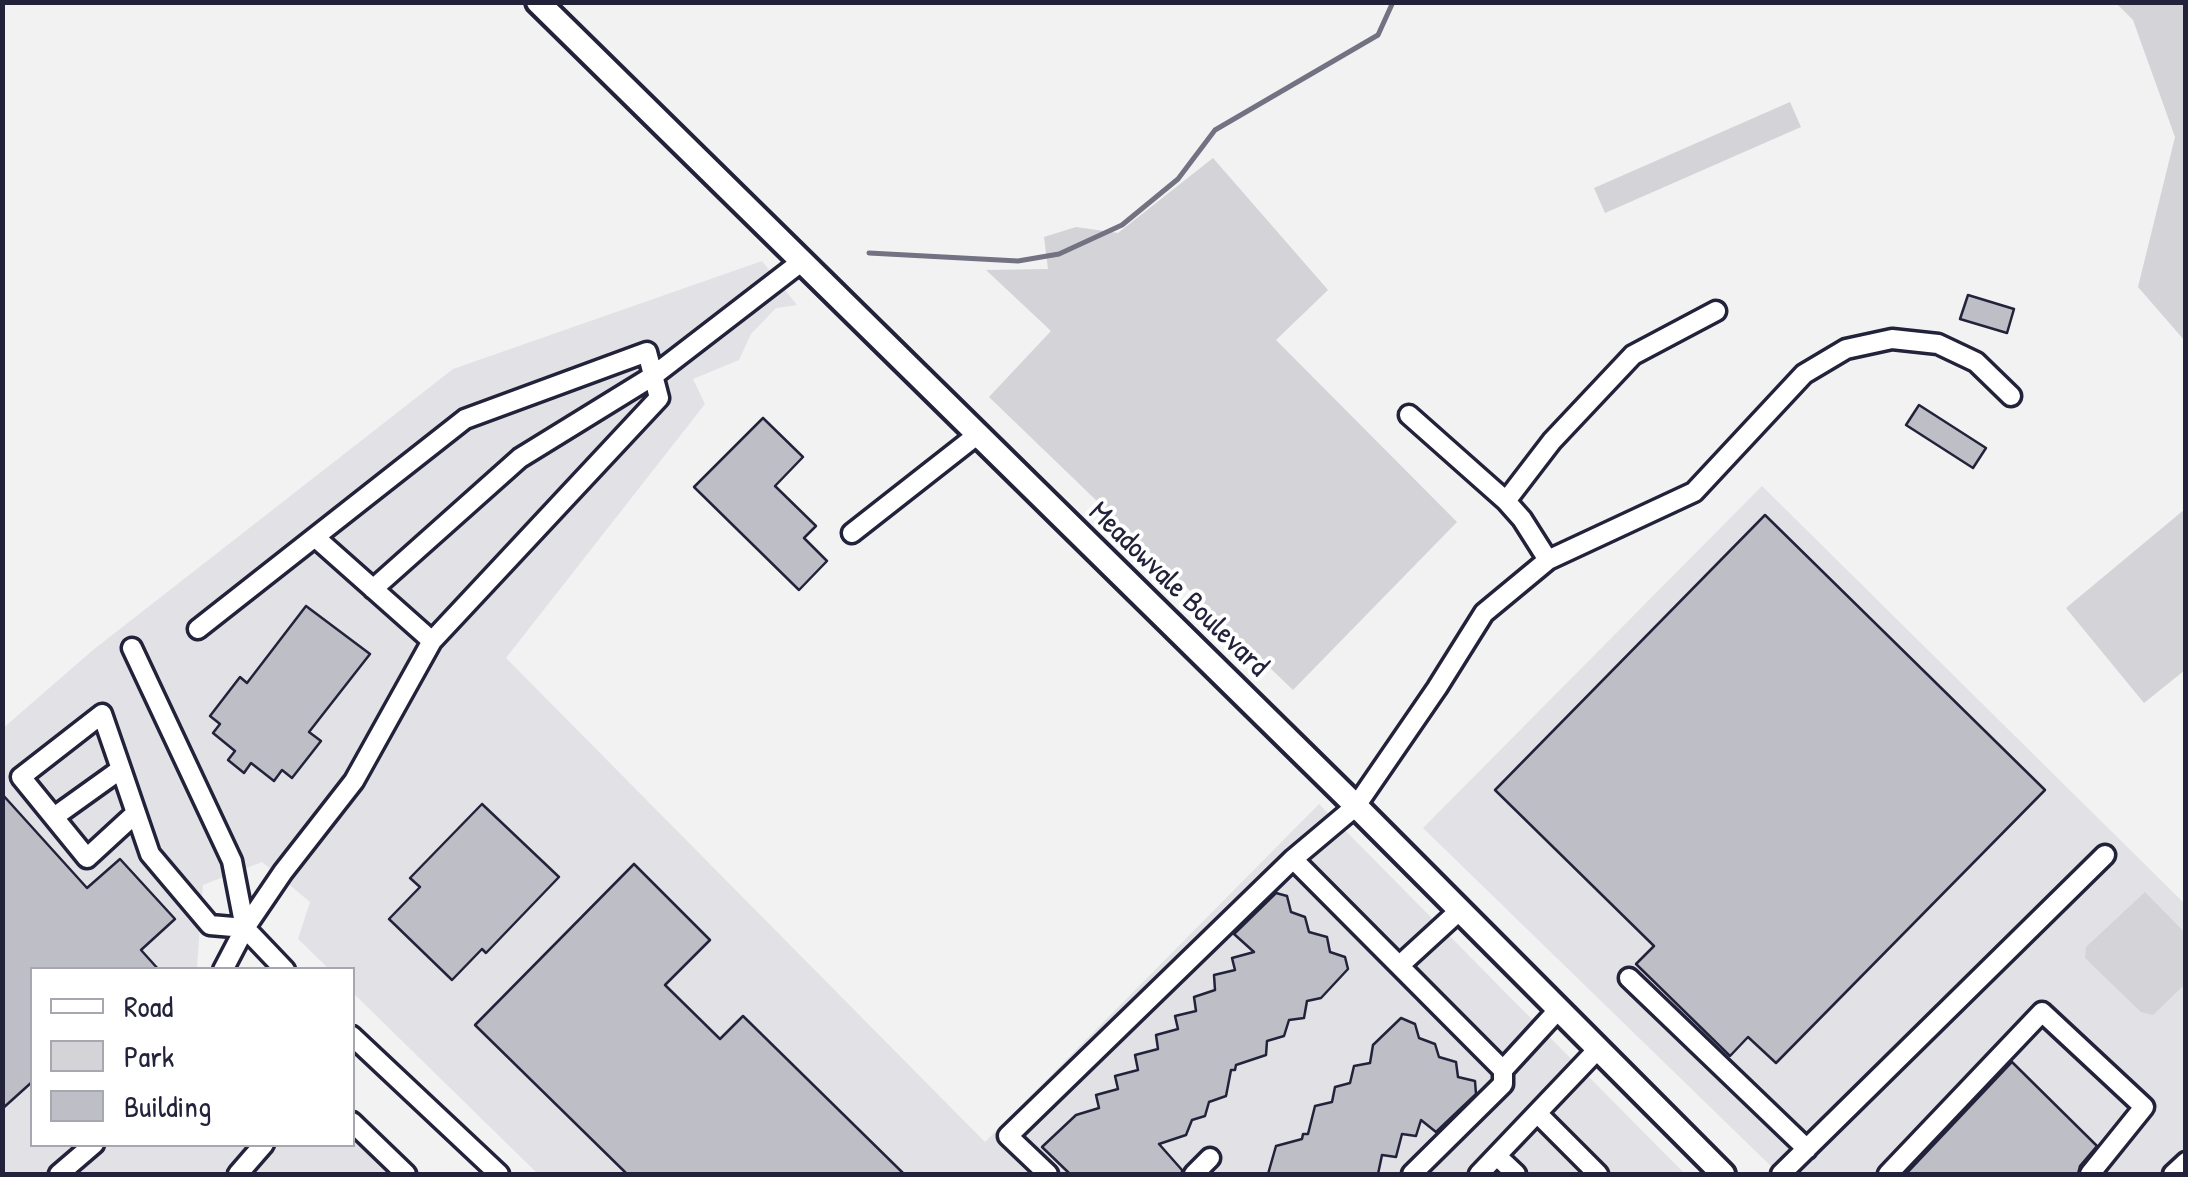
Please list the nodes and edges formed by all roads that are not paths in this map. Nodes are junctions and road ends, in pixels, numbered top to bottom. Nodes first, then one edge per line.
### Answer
1 (538, 2) edge
2 (801, 262) junction
3 (1716, 311) dead end
4 (654, 376) junction
5 (2012, 396) dead end
6 (1409, 415) dead end
7 (977, 435) junction
8 (1506, 501) junction
9 (852, 532) dead end
10 (316, 538) junction
11 (1548, 560) junction
12 (373, 589) junction
13 (198, 629) dead end
14 (432, 641) junction
15 (132, 648) dead end
16 (121, 769) junction
17 (1356, 806) junction
18 (136, 813) junction
19 (54, 817) junction
20 (2105, 854) dead end
21 (1293, 859) junction
22 (1460, 910) junction
23 (245, 928) junction
24 (1400, 965) junction
25 (225, 967) edge
26 (282, 967) edge
27 (1629, 978) dead end
28 (1558, 1010) junction
29 (355, 1039) edge
30 (1598, 1049) junction
31 (1503, 1070) junction
32 (1537, 1113) junction
33 (355, 1125) edge
34 (90, 1147) edge
35 (261, 1147) edge
36 (1808, 1148) junction
37 (1497, 1156) junction
38 (1210, 1158) dead end
39 (484, 1160) junction
40 (2186, 1162) edge
41 (58, 1174) edge
42 (238, 1174) edge
43 (406, 1174) edge
44 (471, 1174) edge
45 (499, 1174) edge
46 (1048, 1174) edge
47 (1194, 1174) edge
48 (1412, 1174) edge
49 (1479, 1174) edge
50 (1516, 1174) edge
51 (1598, 1174) edge
52 (1722, 1174) edge
53 (1781, 1174) edge
54 (1888, 1174) edge
55 (2090, 1174) edge
56 (2172, 1174) edge

1 - 2 main road, Meadowvale Boulevard
2 - 4 street
2 - 7 main road, Meadowvale Boulevard
3 - 8 street
4 - 10 street
4 - 12 street
4 - 14 street
5 - 11 street
6 - 8 street
7 - 9 street
7 - 17 main road, Meadowvale Boulevard
8 - 11 street
10 - 12 street
10 - 13 street
11 - 17 street
12 - 14 street
14 - 23 street
15 - 23 street
16 - 18 street
16 - 19 street
16 - 19 street
17 - 21 street
17 - 22 main road, Meadowvale Boulevard
18 - 19 street
18 - 23 street
20 - 36 street
21 - 24 street
21 - 46 street
22 - 24 street
22 - 28 main road, Meadowvale Boulevard
23 - 25 street
23 - 26 street
24 - 31 street
27 - 36 street
28 - 30 main road, Meadowvale Boulevard
28 - 31 street
29 - 39 street
30 - 32 street
30 - 52 main road, Meadowvale Boulevard
31 - 48 street
32 - 37 street
32 - 51 street
33 - 43 street
34 - 41 street
35 - 42 street
36 - 53 street
37 - 49 street
37 - 50 street
38 - 47 street
39 - 44 street
39 - 45 street
40 - 56 street
54 - 55 street

